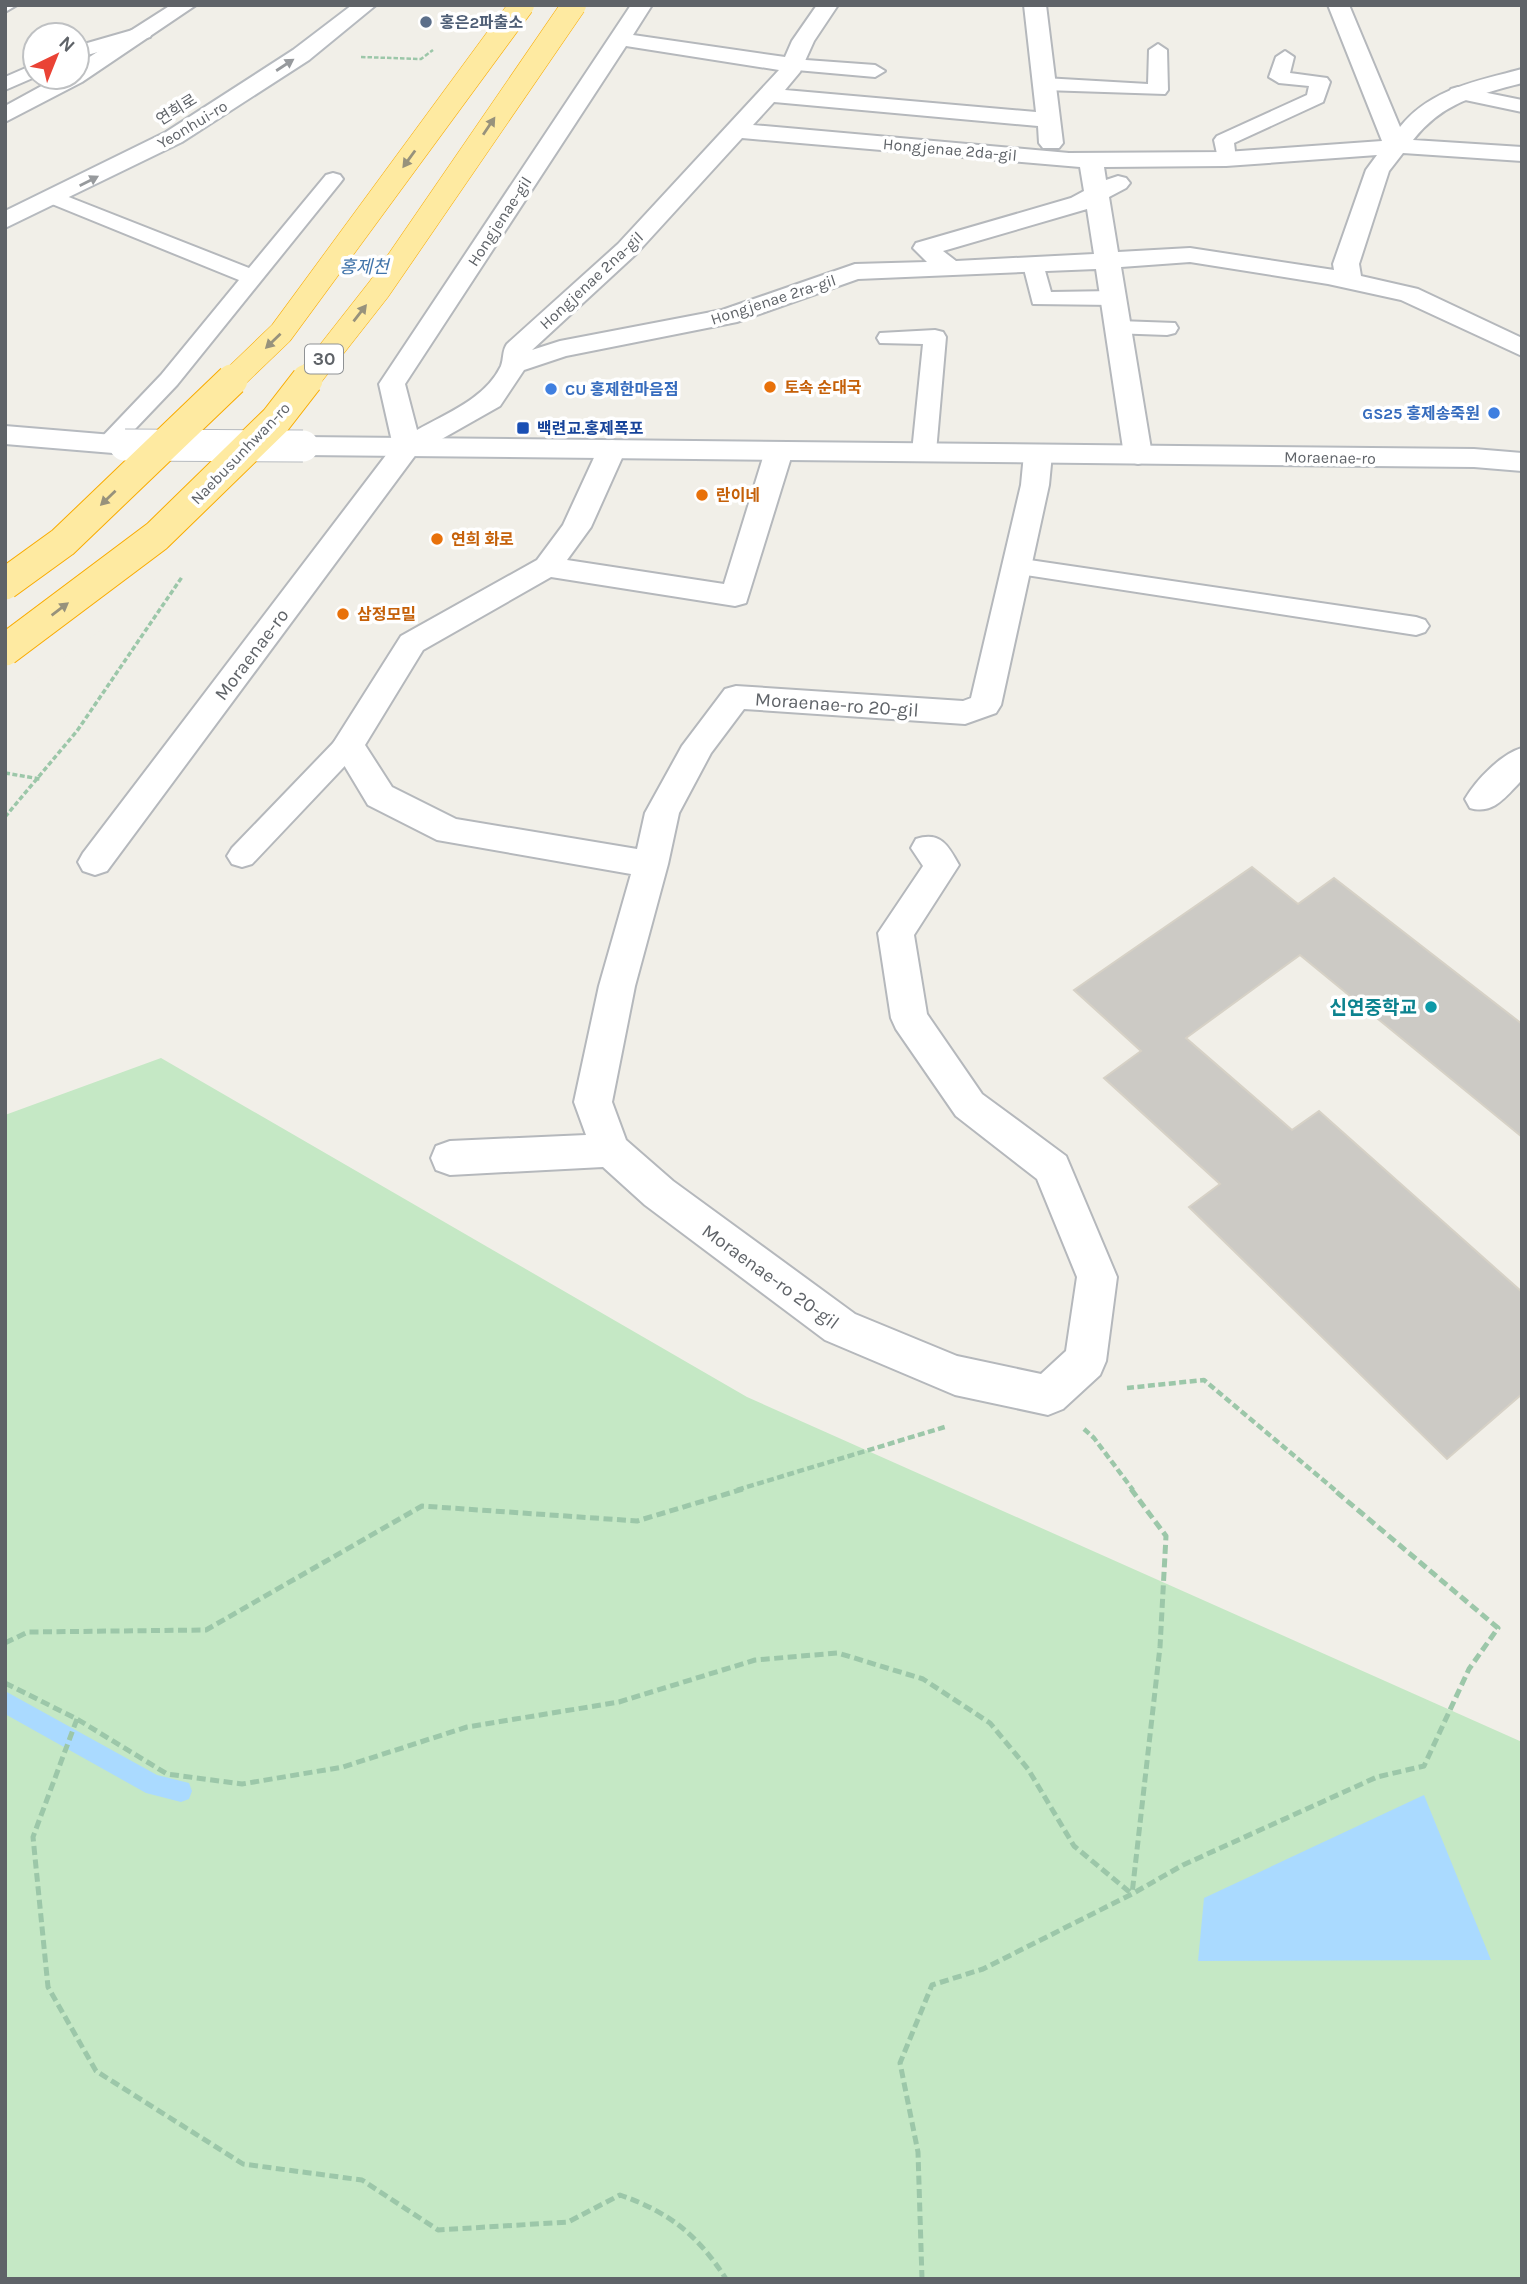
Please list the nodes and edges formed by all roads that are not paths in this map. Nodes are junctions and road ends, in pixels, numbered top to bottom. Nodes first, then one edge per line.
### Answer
1 (137, 5) edge
2 (186, 5) edge
3 (334, 5) edge
4 (366, 5) edge
5 (522, 5) edge
6 (573, 5) edge
7 (642, 5) edge
8 (828, 5) edge
9 (1035, 5) edge
10 (1338, 5) edge
11 (144, 33) junction
12 (619, 39) junction
13 (294, 46) junction
14 (91, 48) edge
15 (1158, 50) dead end
16 (1285, 57) dead end
17 (792, 65) junction
18 (91, 66) edge
19 (241, 67) dead end
20 (875, 71) dead end
21 (1522, 76) edge
22 (21, 77) edge
23 (5, 84) edge
24 (1044, 84) junction
25 (48, 91) edge
26 (1458, 93) junction
27 (767, 95) junction
28 (1522, 106) edge
29 (5, 115) edge
30 (1048, 120) junction
31 (734, 130) junction
32 (129, 135) dead end
33 (1396, 146) junction
34 (1522, 154) edge
35 (1053, 159) junction
36 (1091, 159) junction
37 (1166, 159) junction
38 (1226, 159) junction
39 (333, 179) dead end
40 (1096, 194) junction
41 (54, 198) junction
42 (5, 221) edge
43 (1109, 261) junction
44 (1034, 265) junction
45 (950, 269) junction
46 (253, 278) junction
47 (1349, 281) junction
48 (1114, 298) junction
49 (1119, 328) junction
50 (1167, 328) dead end
51 (888, 338) dead end
52 (1522, 348) edge
53 (515, 363) junction
54 (5, 435) edge
55 (116, 445) junction
56 (407, 447) junction
57 (612, 449) junction
58 (779, 451) junction
59 (924, 452) junction
60 (1038, 454) junction
61 (1138, 455) junction
62 (1521, 461) edge
63 (1016, 566) junction
64 (547, 567) junction
65 (5, 584) edge
66 (1416, 626) dead end
67 (5, 650) edge
68 (348, 745) junction
69 (1522, 760) edge
70 (1482, 799) dead end
71 (928, 848) dead end
72 (242, 856) dead end
73 (95, 862) dead end
74 (651, 864) junction
75 (611, 1150) junction
76 (450, 1158) dead end

1 - 11 street
2 - 11 street
3 - 13 street
4 - 13 street, Yeonhui-ro
5 -> 65 highway, 30, bridge
67 -> 6 highway, Naebusunhwan-ro / 30, bridge
7 - 12 street, Hongjenae-gil
8 - 17 street, Hongjenae 2na-gil
9 - 24 street
10 - 33 street
11 - 14 lane
11 - 18 street
12 - 17 street
12 - 56 street, Hongjenae-gil
41 -> 13 street, Yeonhui-ro
15 - 24 lane
16 - 38 lane
17 - 20 lane
17 - 27 street, Hongjenae 2na-gil
19 - 32 street, 연희로
21 - 26 street
22 - 23 lane
24 - 30 street
25 - 29 street
26 - 28 lane
26 - 33 street
27 - 30 street
27 - 31 street, Hongjenae 2na-gil
30 - 35 street
31 - 35 street, Hongjenae 2da-gil
31 - 53 street, Hongjenae 2na-gil
33 - 34 street, Hongjenae 2da-gil
33 - 38 street, Hongjenae 2da-gil
33 - 47 street
35 - 36 street, Hongjenae 2da-gil
36 - 37 street, Hongjenae 2da-gil
36 - 40 street
37 - 38 street, Hongjenae 2da-gil
37 - 40 street, Hongjenae 2da-gil
39 - 46 lane
40 - 43 street
40 - 45 street
41 - 42 street, Yeonhui-ro
41 - 46 lane
43 - 44 street, Hongjenae 2ra-gil
43 - 47 street, Hongjenae 2ra-gil
43 - 48 street
44 - 45 street, Hongjenae 2ra-gil
44 - 48 lane
45 - 53 street, Hongjenae 2ra-gil
46 - 55 lane
47 - 52 street, Hongjenae 2ra-gil
48 - 49 street
49 - 50 lane
49 - 61 street
51 - 59 lane
53 - 56 street, Hongjenae 2na-gil
54 - 55 street, Moraenae-ro
55 - 56 street, Moraenae-ro, bridge
56 - 57 street, Moraenae-ro
56 - 73 street, Moraenae-ro
57 - 58 street, Moraenae-ro
57 - 64 street
58 - 59 street, Moraenae-ro
58 - 64 street
59 - 60 street, Moraenae-ro
60 - 61 street, Moraenae-ro
60 - 63 street, Moraenae-ro 20-gil
61 - 62 street, Moraenae-ro
63 - 66 lane
63 - 74 street, Moraenae-ro 20-gil
64 - 68 street
68 - 72 lane
68 - 74 street
69 - 70 street
71 - 75 street, Moraenae-ro 20-gil
74 - 75 street, Moraenae-ro 20-gil
75 - 76 street

